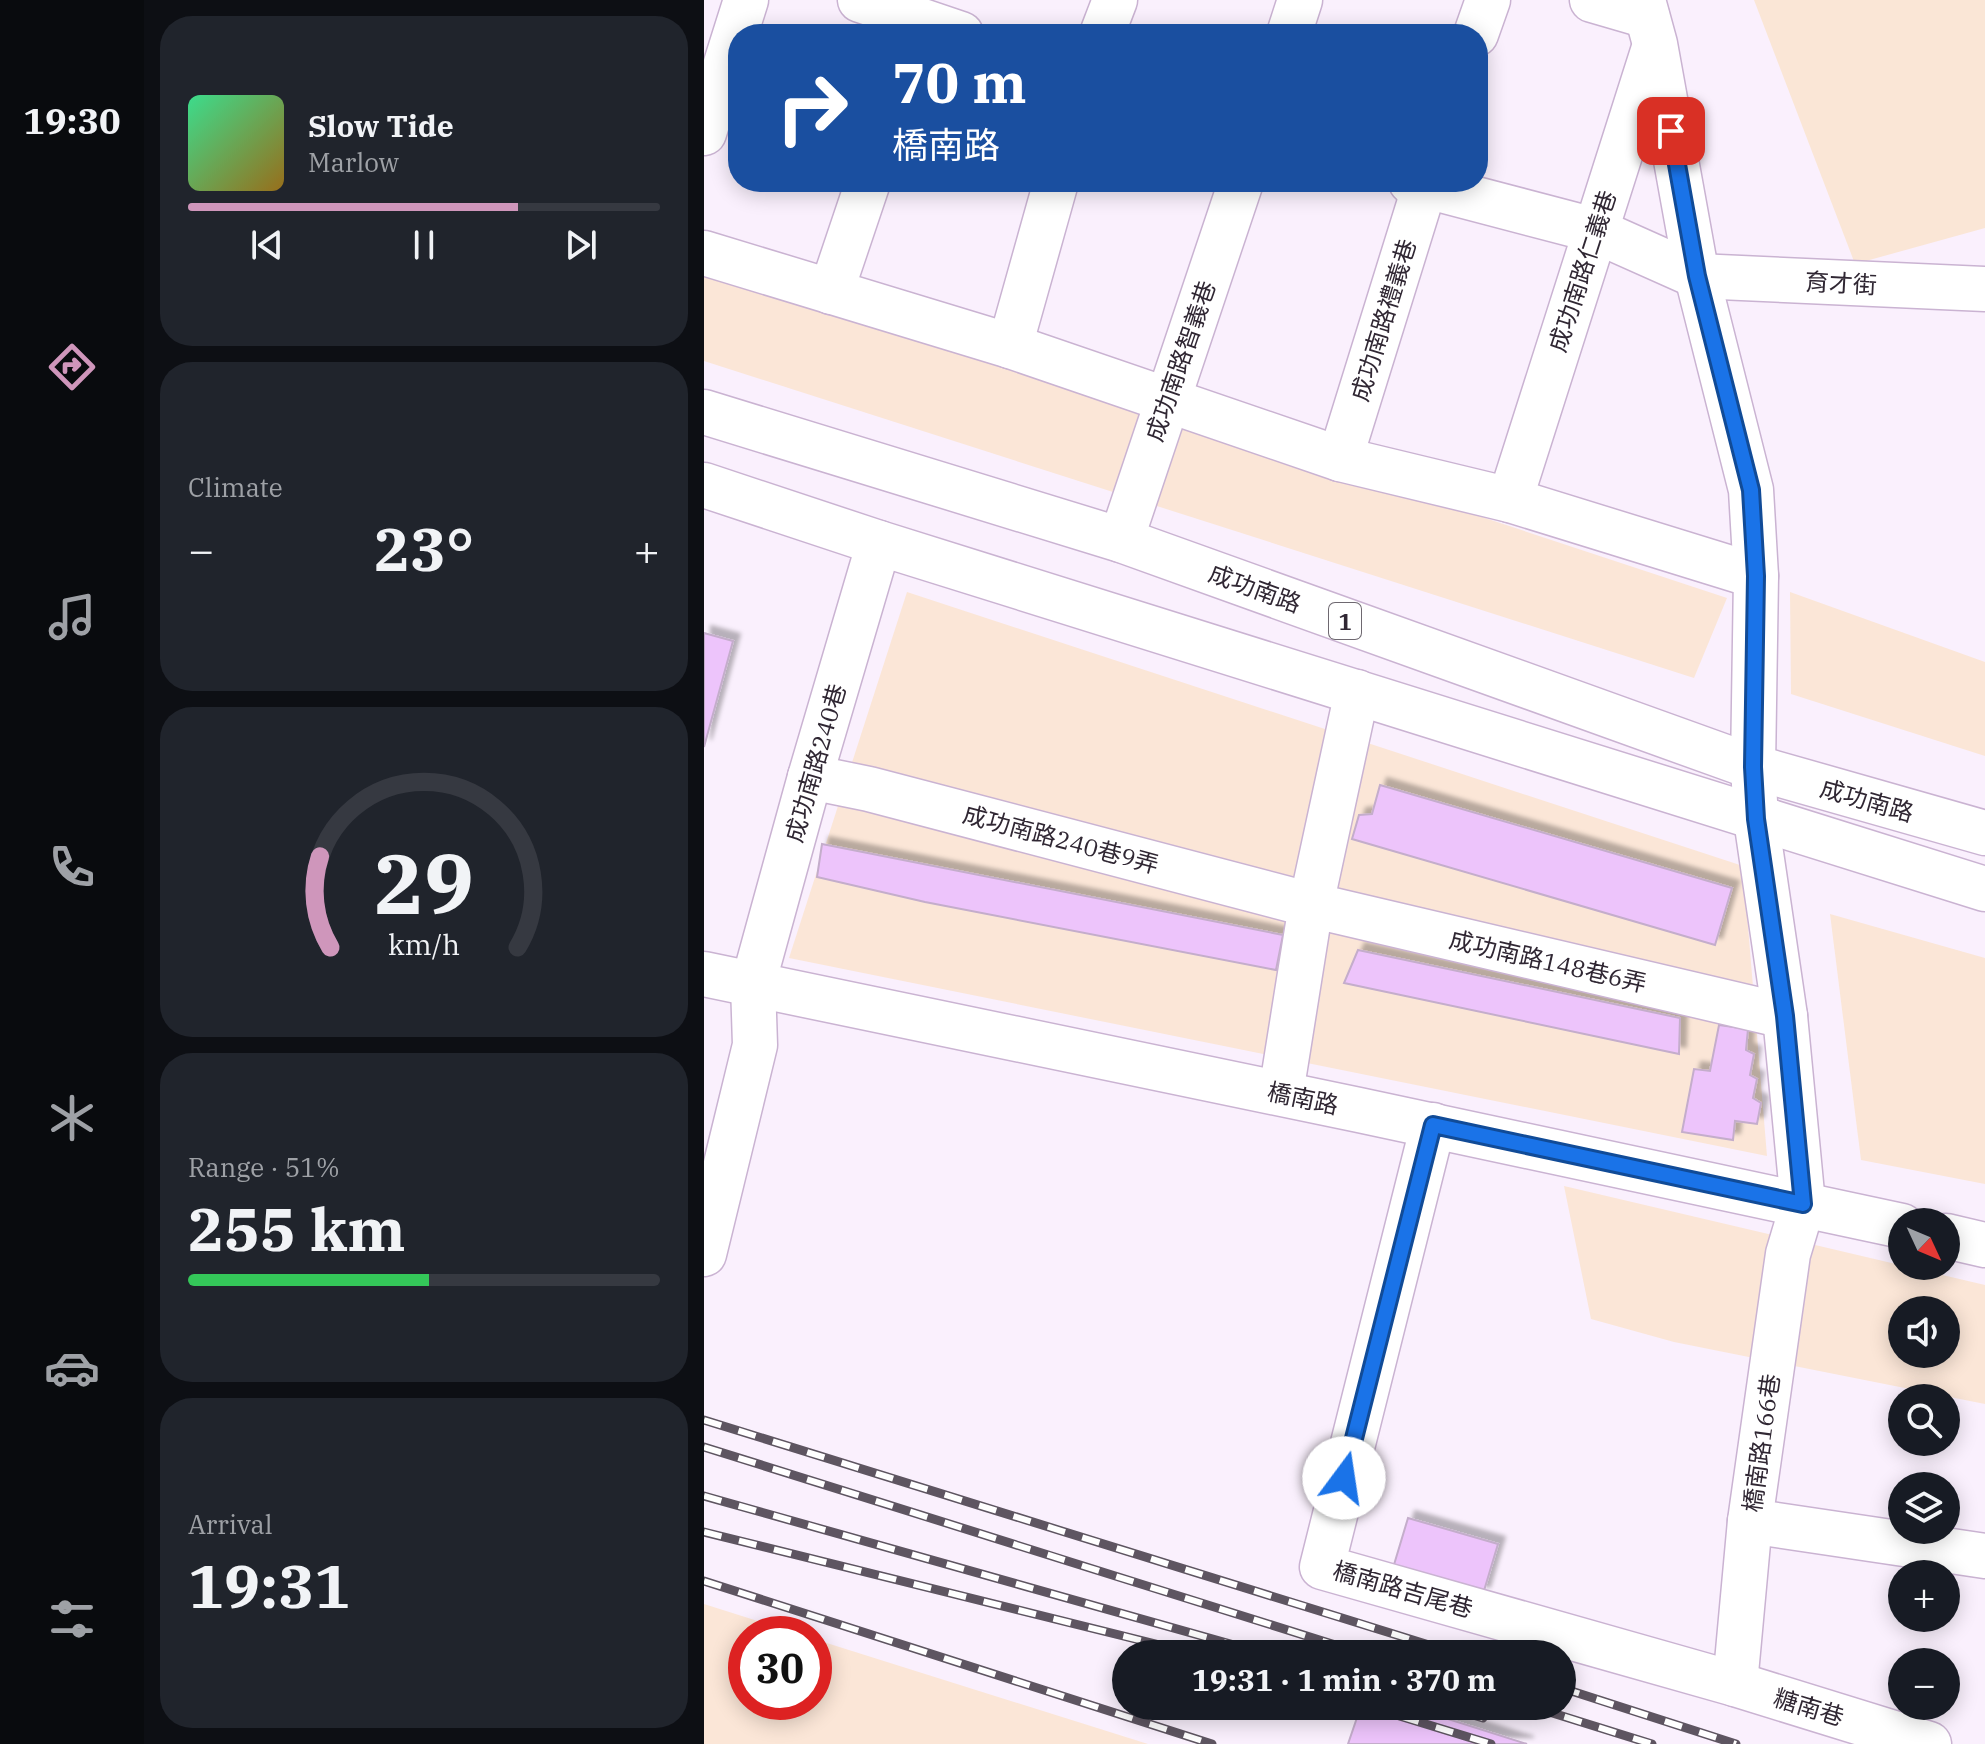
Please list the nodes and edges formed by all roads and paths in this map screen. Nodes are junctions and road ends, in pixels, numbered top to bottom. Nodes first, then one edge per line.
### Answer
1 (746, 0) edge
2 (860, 0) edge
3 (1115, 0) edge
4 (1300, 0) edge
5 (1488, 0) edge
6 (1592, 0) edge
7 (1649, 20) edge
8 (933, 22) edge
9 (738, 24) edge
10 (1106, 24) edge
11 (1292, 24) edge
12 (1480, 24) edge
13 (728, 57) edge
14 (704, 133) edge
15 (865, 192) edge
16 (1053, 192) edge
17 (1238, 192) edge
18 (1418, 192) edge
19 (1450, 192) edge
20 (1594, 230) junction
21 (704, 253) edge
22 (1697, 276) junction
23 (1985, 289) edge
24 (831, 292) junction
25 (1010, 346) junction
26 (1168, 398) junction
27 (704, 412) edge
28 (1340, 459) junction
29 (704, 485) edge
30 (1510, 500) junction
31 (1121, 540) junction
32 (879, 543) junction
33 (1756, 576) junction
34 (1357, 692) junction
35 (1753, 767) junction
36 (810, 777) junction
37 (1756, 819) junction
38 (1985, 833) edge
39 (1985, 889) edge
40 (1311, 905) junction
41 (704, 974) edge
42 (753, 984) junction
43 (1785, 1016) junction
44 (1281, 1093) junction
45 (1433, 1125) junction
46 (1803, 1204) junction
47 (1888, 1223) edge
48 (1960, 1239) edge
49 (1985, 1245) edge
50 (704, 1254) edge
51 (1750, 1521) junction
52 (1985, 1556) edge
53 (1735, 1684) junction
54 (1929, 1744) edge

1 - 9 street
2 - 8 street
3 - 10 street
4 - 11 street
5 - 12 street
6 - 7 street
7 - 20 street, 成功南路仁義巷
7 - 22 street
13 - 14 street
15 - 24 street
16 - 25 street
17 - 26 street, 成功南路智義巷
18 - 28 street, 成功南路禮義巷
19 - 20 street
20 - 22 street
20 - 30 street, 成功南路仁義巷
21 - 24 street
22 - 23 street, 育才街
22 - 33 street
24 - 25 street
25 - 26 street
26 - 28 street
26 - 31 street, 成功南路智義巷
27 - 31 street, 成功南路 / 1
28 - 30 street
29 - 32 street, 成功南路
30 - 33 street
31 - 35 street, 成功南路 / 1
32 - 34 street, 成功南路
32 - 36 street, 成功南路240巷
33 - 35 street
34 - 37 street, 成功南路
34 - 40 street
35 - 37 street
35 - 38 street, 成功南路 / 1
36 - 40 street, 成功南路240巷9弄
36 - 42 street, 成功南路240巷
37 - 39 street, 成功南路
37 - 43 street
40 - 43 street, 成功南路148巷6弄
40 - 44 street
41 - 42 street, 橋南路
42 - 44 street, 橋南路
42 - 50 street, 成功南路240巷
43 - 46 street
44 - 45 street, 橋南路
45 - 46 street, 橋南路
45 - 53 street, 橋南路吉尾巷
46 - 47 street, 橋南路
46 - 51 street, 橋南路166巷
48 - 49 street
51 - 52 street
51 - 53 street, 橋南路166巷
53 - 54 street, 糖南巷

